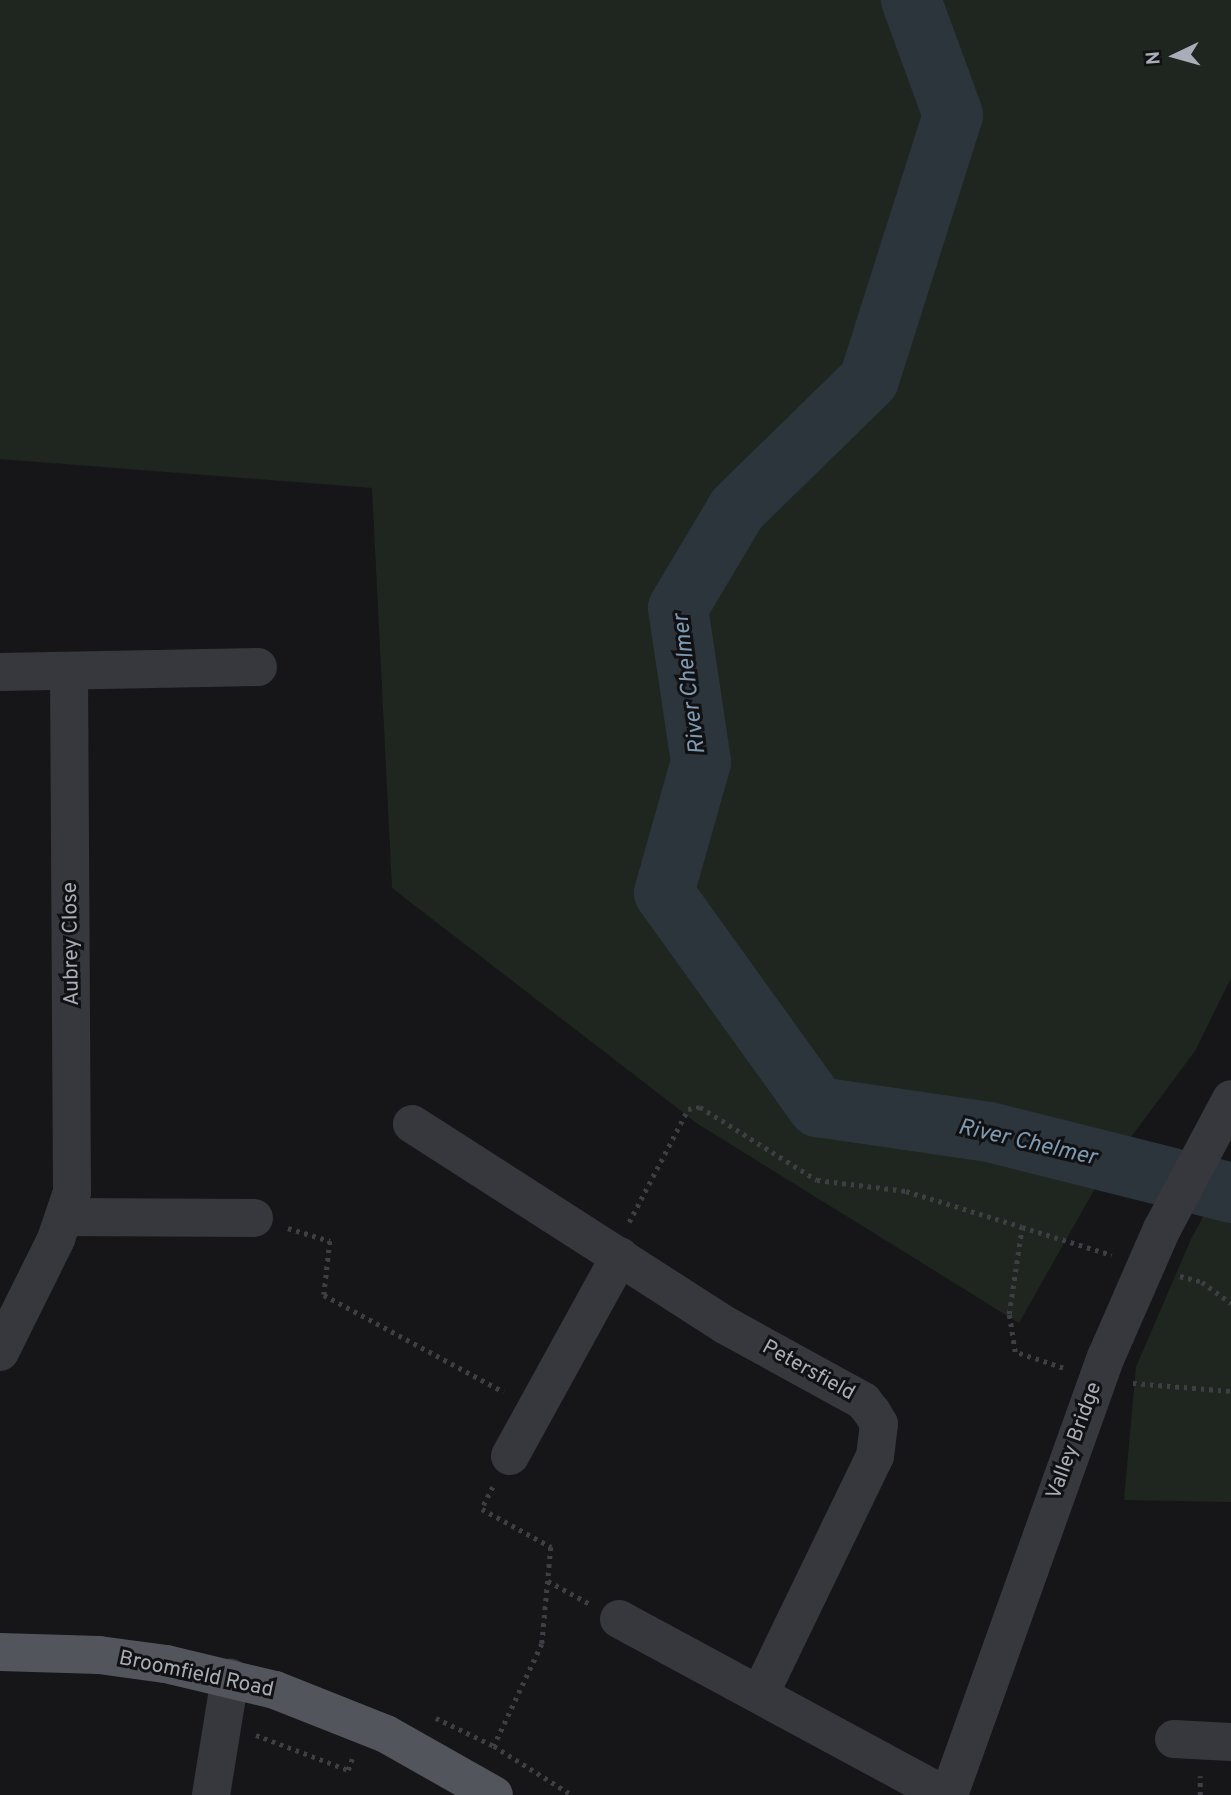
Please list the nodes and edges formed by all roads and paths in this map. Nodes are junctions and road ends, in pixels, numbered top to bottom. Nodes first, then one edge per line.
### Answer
1 (258, 667) dead end
2 (69, 671) junction
3 (0, 672) edge
4 (1231, 1099) edge
5 (412, 1124) dead end
6 (66, 1217) junction
7 (254, 1218) joint
8 (1022, 1227) junction
9 (620, 1256) junction
10 (1117, 1256) dead end
11 (1178, 1275) dead end
12 (1231, 1303) edge
13 (0, 1352) edge
14 (1102, 1368) junction
15 (1231, 1391) edge
16 (536, 1409) junction
17 (510, 1455) joint
18 (548, 1581) junction
19 (619, 1619) joint
20 (0, 1652) edge
21 (230, 1678) junction
22 (760, 1694) junction
23 (1174, 1739) dead end
24 (1231, 1742) edge
25 (494, 1746) dead end
26 (211, 1795) edge
27 (494, 1795) edge
28 (947, 1795) edge

1 - 2 street
2 - 3 street
2 - 6 street, Aubrey Close
4 - 14 street, Valley Bridge, bridge
5 - 9 street, Petersfield
6 - 7 street
6 - 13 street, Aubrey Close
7 - 16 path
8 - 9 path
8 - 10 path
8 - 14 path
9 - 16 street
9 - 22 street, Petersfield
11 - 12 path
14 - 15 path
14 - 28 street, Valley Bridge
16 - 17 street
17 - 18 path
18 - 19 path
18 - 25 path
19 - 22 street
20 - 21 main road, Broomfield Road
21 - 26 street
21 - 27 main road, Broomfield Road
22 - 28 street
23 - 24 street

